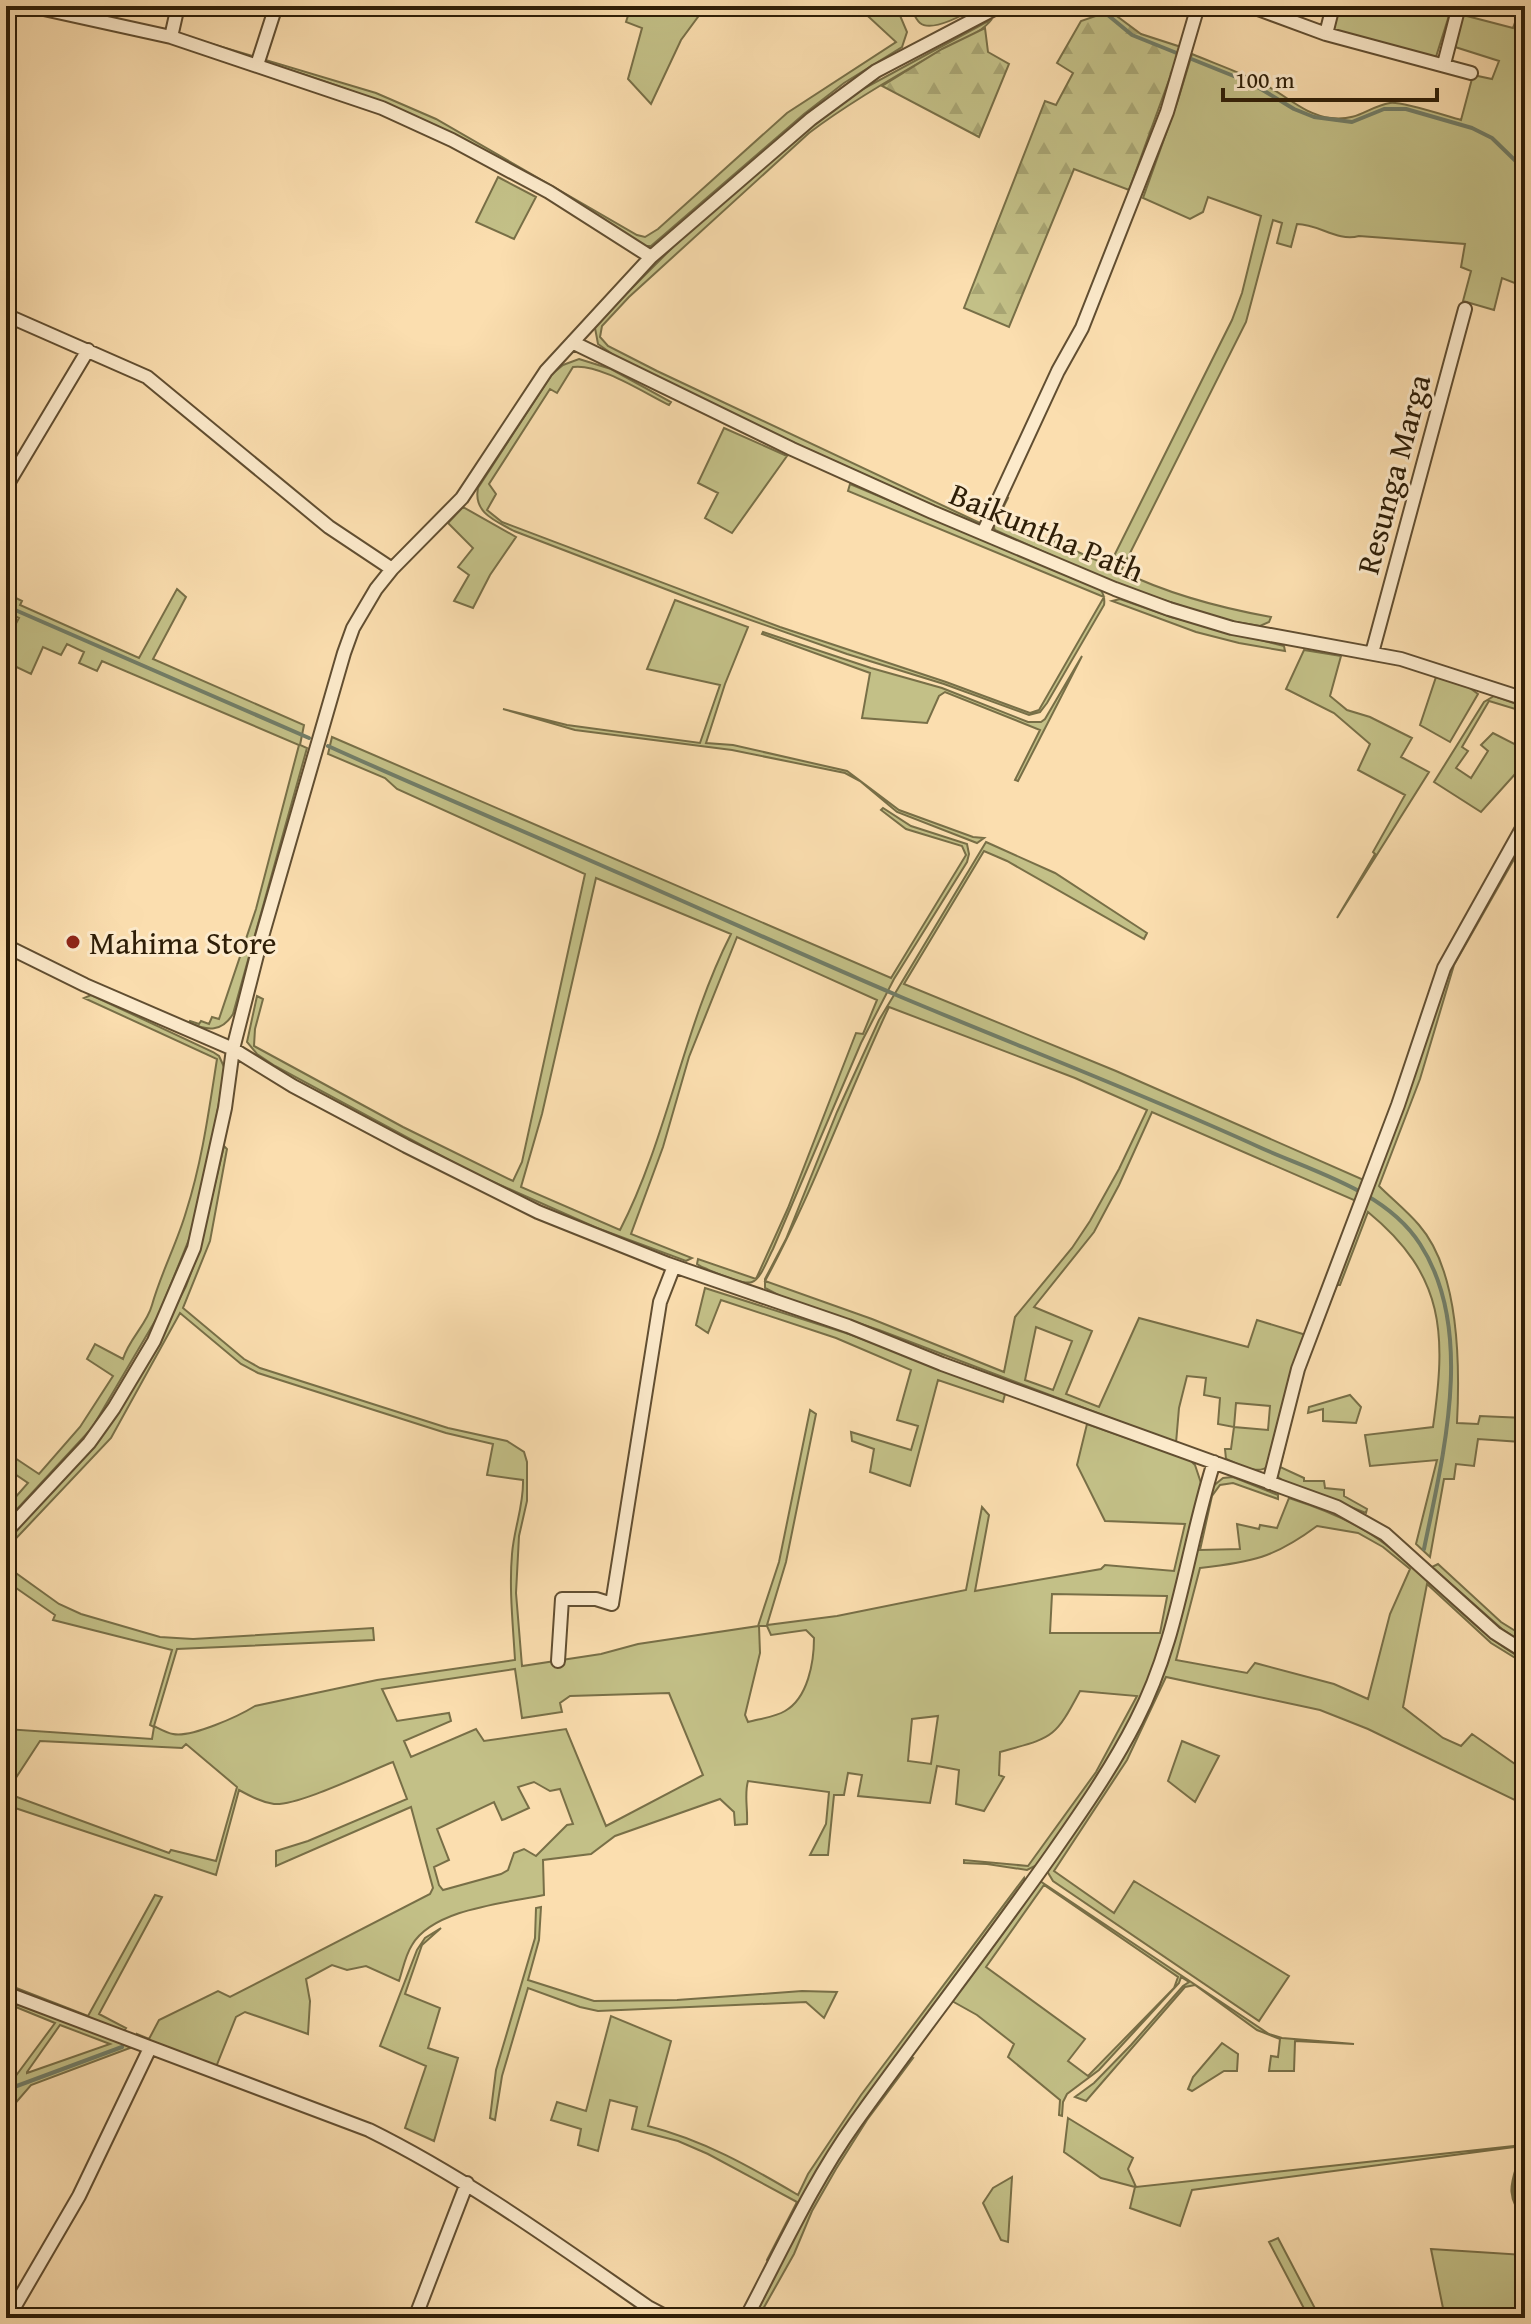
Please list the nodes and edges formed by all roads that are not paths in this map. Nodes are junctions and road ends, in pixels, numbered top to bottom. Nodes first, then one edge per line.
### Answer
1 (30, 6) edge
2 (178, 6) edge
3 (276, 6) edge
4 (1000, 6) edge
5 (1198, 6) edge
6 (1250, 6) edge
7 (1333, 6) edge
8 (1459, 6) edge
9 (1326, 34) junction
10 (171, 37) junction
11 (1444, 64) junction
12 (257, 65) junction
13 (1471, 73) dead end
14 (651, 257) junction
15 (1465, 309) dead end
16 (6, 315) edge
17 (574, 343) junction
18 (88, 350) junction
19 (6, 487) edge
20 (983, 533) junction
21 (392, 569) junction
22 (1372, 653) junction
23 (1525, 699) edge
24 (1525, 823) edge
25 (6, 946) edge
26 (233, 1049) junction
27 (674, 1266) junction
28 (1214, 1462) junction
29 (1269, 1483) junction
30 (6, 1532) edge
31 (1525, 1652) edge
32 (558, 1661) dead end
33 (6, 1993) edge
34 (150, 2048) junction
35 (467, 2183) junction
36 (8, 2318) edge
37 (415, 2318) edge
38 (669, 2318) edge
39 (746, 2318) edge

1 - 10 street
2 - 10 street
3 - 12 street
4 - 14 street
5 - 20 street
6 - 9 street
7 - 9 street
8 - 11 street
9 - 11 street
10 - 12 street
11 - 13 street
12 - 14 street
14 - 17 street
15 - 22 street, Resunga Marga
16 - 18 street
17 - 20 street, Baikuntha Path
17 - 21 street
18 - 19 street
18 - 21 street
20 - 22 street, Baikuntha Path
21 - 26 street
22 - 23 street, Baikuntha Path
24 - 29 street
25 - 26 street
26 - 27 street
26 - 30 street
27 - 28 street
27 - 32 street
28 - 29 street
28 - 39 street
29 - 31 street
33 - 34 street
34 - 35 street
34 - 36 street
35 - 37 street
35 - 38 street

